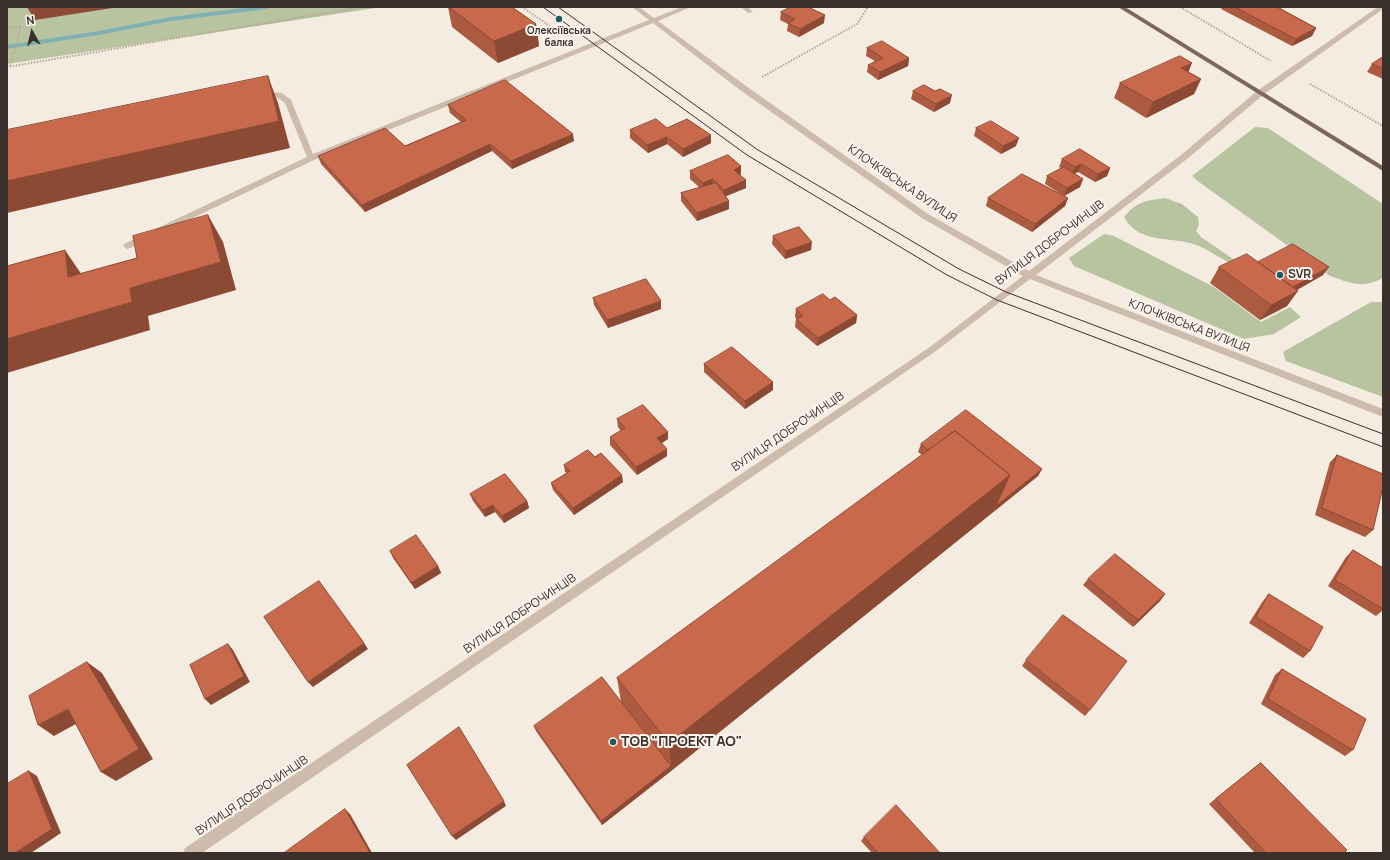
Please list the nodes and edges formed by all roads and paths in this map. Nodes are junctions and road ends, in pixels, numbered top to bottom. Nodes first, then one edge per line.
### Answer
1 (360, 7) edge
2 (522, 7) edge
3 (634, 7) edge
4 (688, 7) edge
5 (744, 7) edge
6 (868, 7) edge
7 (1121, 7) edge
8 (1180, 7) edge
9 (1382, 7) edge
10 (750, 12) dead end
11 (652, 20) junction
12 (7, 28) edge
13 (582, 48) junction
14 (7, 67) edge
15 (10, 67) junction
16 (1289, 72) junction
17 (743, 88) junction
18 (257, 93) edge
19 (1260, 93) junction
20 (1383, 126) edge
21 (310, 158) junction
22 (1383, 169) edge
23 (127, 246) dead end
24 (1028, 275) junction
25 (1383, 413) edge
26 (190, 853) edge

1 - 15 path
2 - 13 path
3 - 11 street, КЛОЧКІВСЬКА ВУЛИЦЯ
4 - 11 street
5 - 10 street
6 - 17 path
7 - 19 main road
8 - 16 path
9 - 16 street, ВУЛИЦЯ ДОБРОЧИНЦІВ
11 - 13 street
11 - 17 street, КЛОЧКІВСЬКА ВУЛИЦЯ
12 - 15 path
13 - 21 street
14 - 15 path
16 - 19 street, ВУЛИЦЯ ДОБРОЧИНЦІВ
16 - 20 path
17 - 24 street, КЛОЧКІВСЬКА ВУЛИЦЯ
18 - 21 street
19 - 22 main road
19 - 24 street, ВУЛИЦЯ ДОБРОЧИНЦІВ
21 - 23 street
24 - 25 street, КЛОЧКІВСЬКА ВУЛИЦЯ
24 - 26 street, ВУЛИЦЯ ДОБРОЧИНЦІВ

